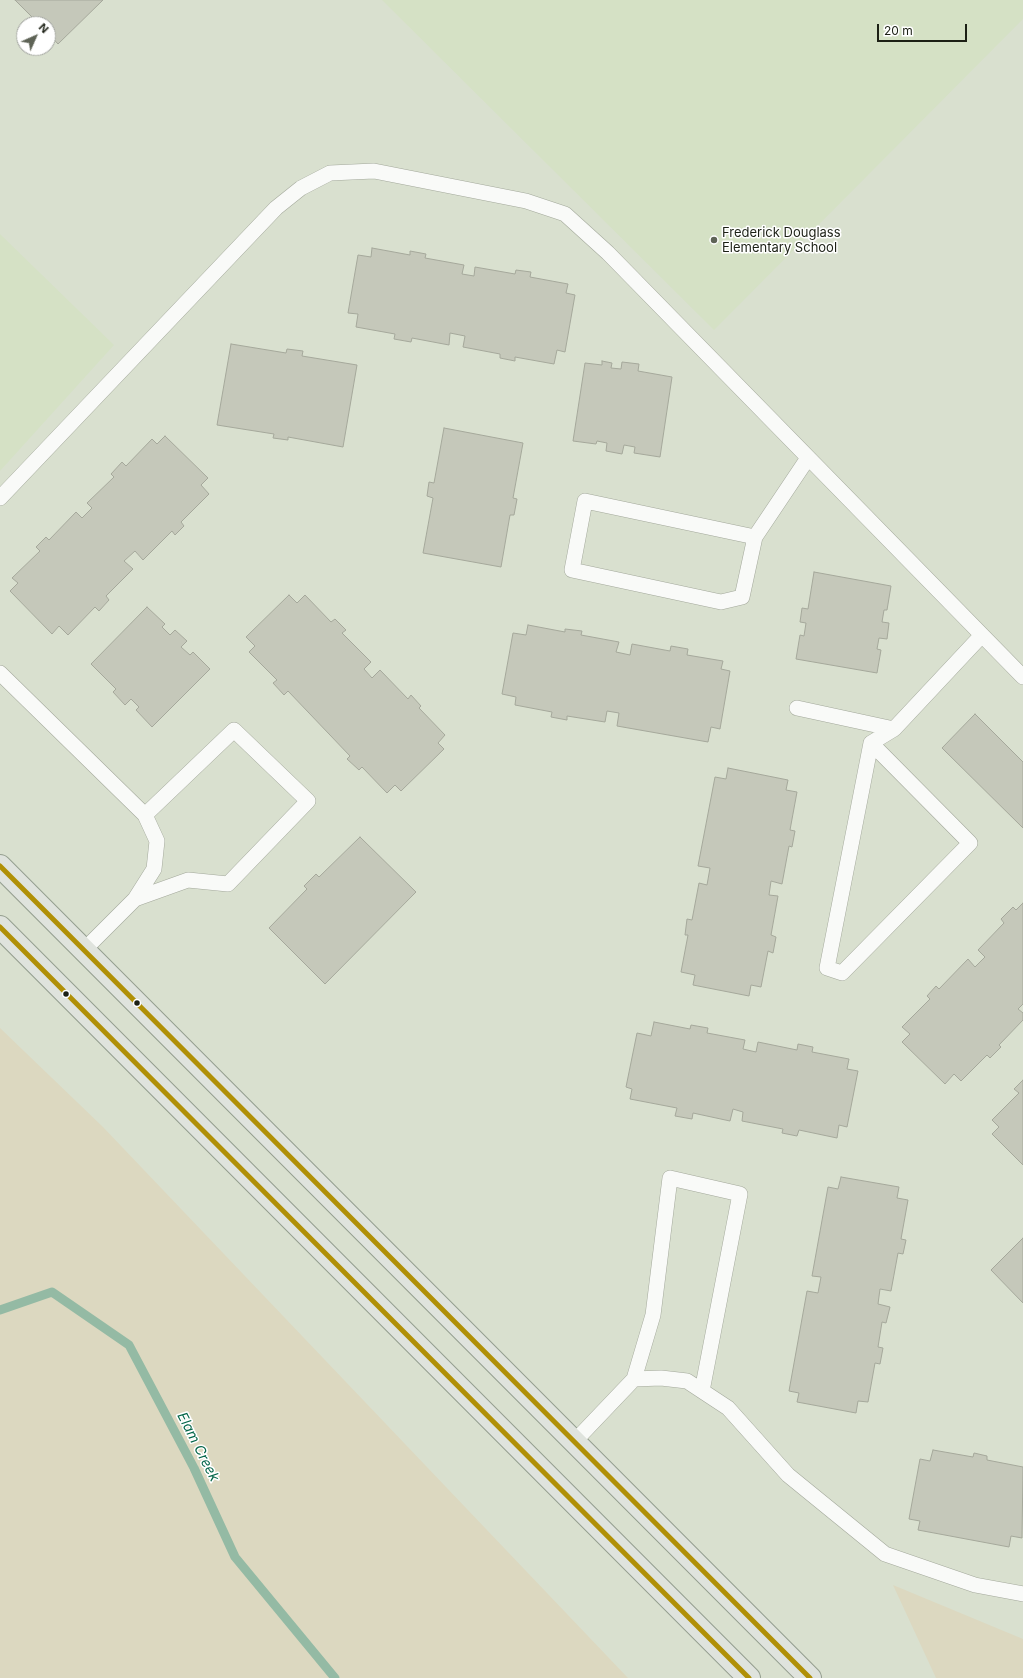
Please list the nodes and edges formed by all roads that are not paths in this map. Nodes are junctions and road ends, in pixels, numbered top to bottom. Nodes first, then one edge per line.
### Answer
1 (808, 458) junction
2 (0, 498) edge
3 (755, 538) junction
4 (982, 635) junction
5 (0, 673) edge
6 (1023, 677) edge
7 (797, 708) dead end
8 (894, 729) junction
9 (871, 743) junction
10 (145, 815) junction
11 (0, 866) edge
12 (135, 899) junction
13 (0, 927) edge
14 (84, 950) junction
15 (634, 1379) junction
16 (702, 1391) junction
17 (574, 1442) junction
18 (1023, 1594) edge
19 (749, 1678) edge
20 (810, 1678) edge

1 - 2 lane
1 - 3 lane
1 - 4 lane
3 - 3 lane
4 - 6 lane
4 - 8 lane
5 - 10 lane
7 - 8 lane
8 - 9 lane
9 - 9 lane
10 - 12 lane
10 - 12 lane
11 - 14 main road
12 - 14 lane
13 - 19 main road
14 - 17 main road
15 - 16 lane
15 - 16 lane
15 - 17 lane
16 - 18 lane
17 - 20 main road

